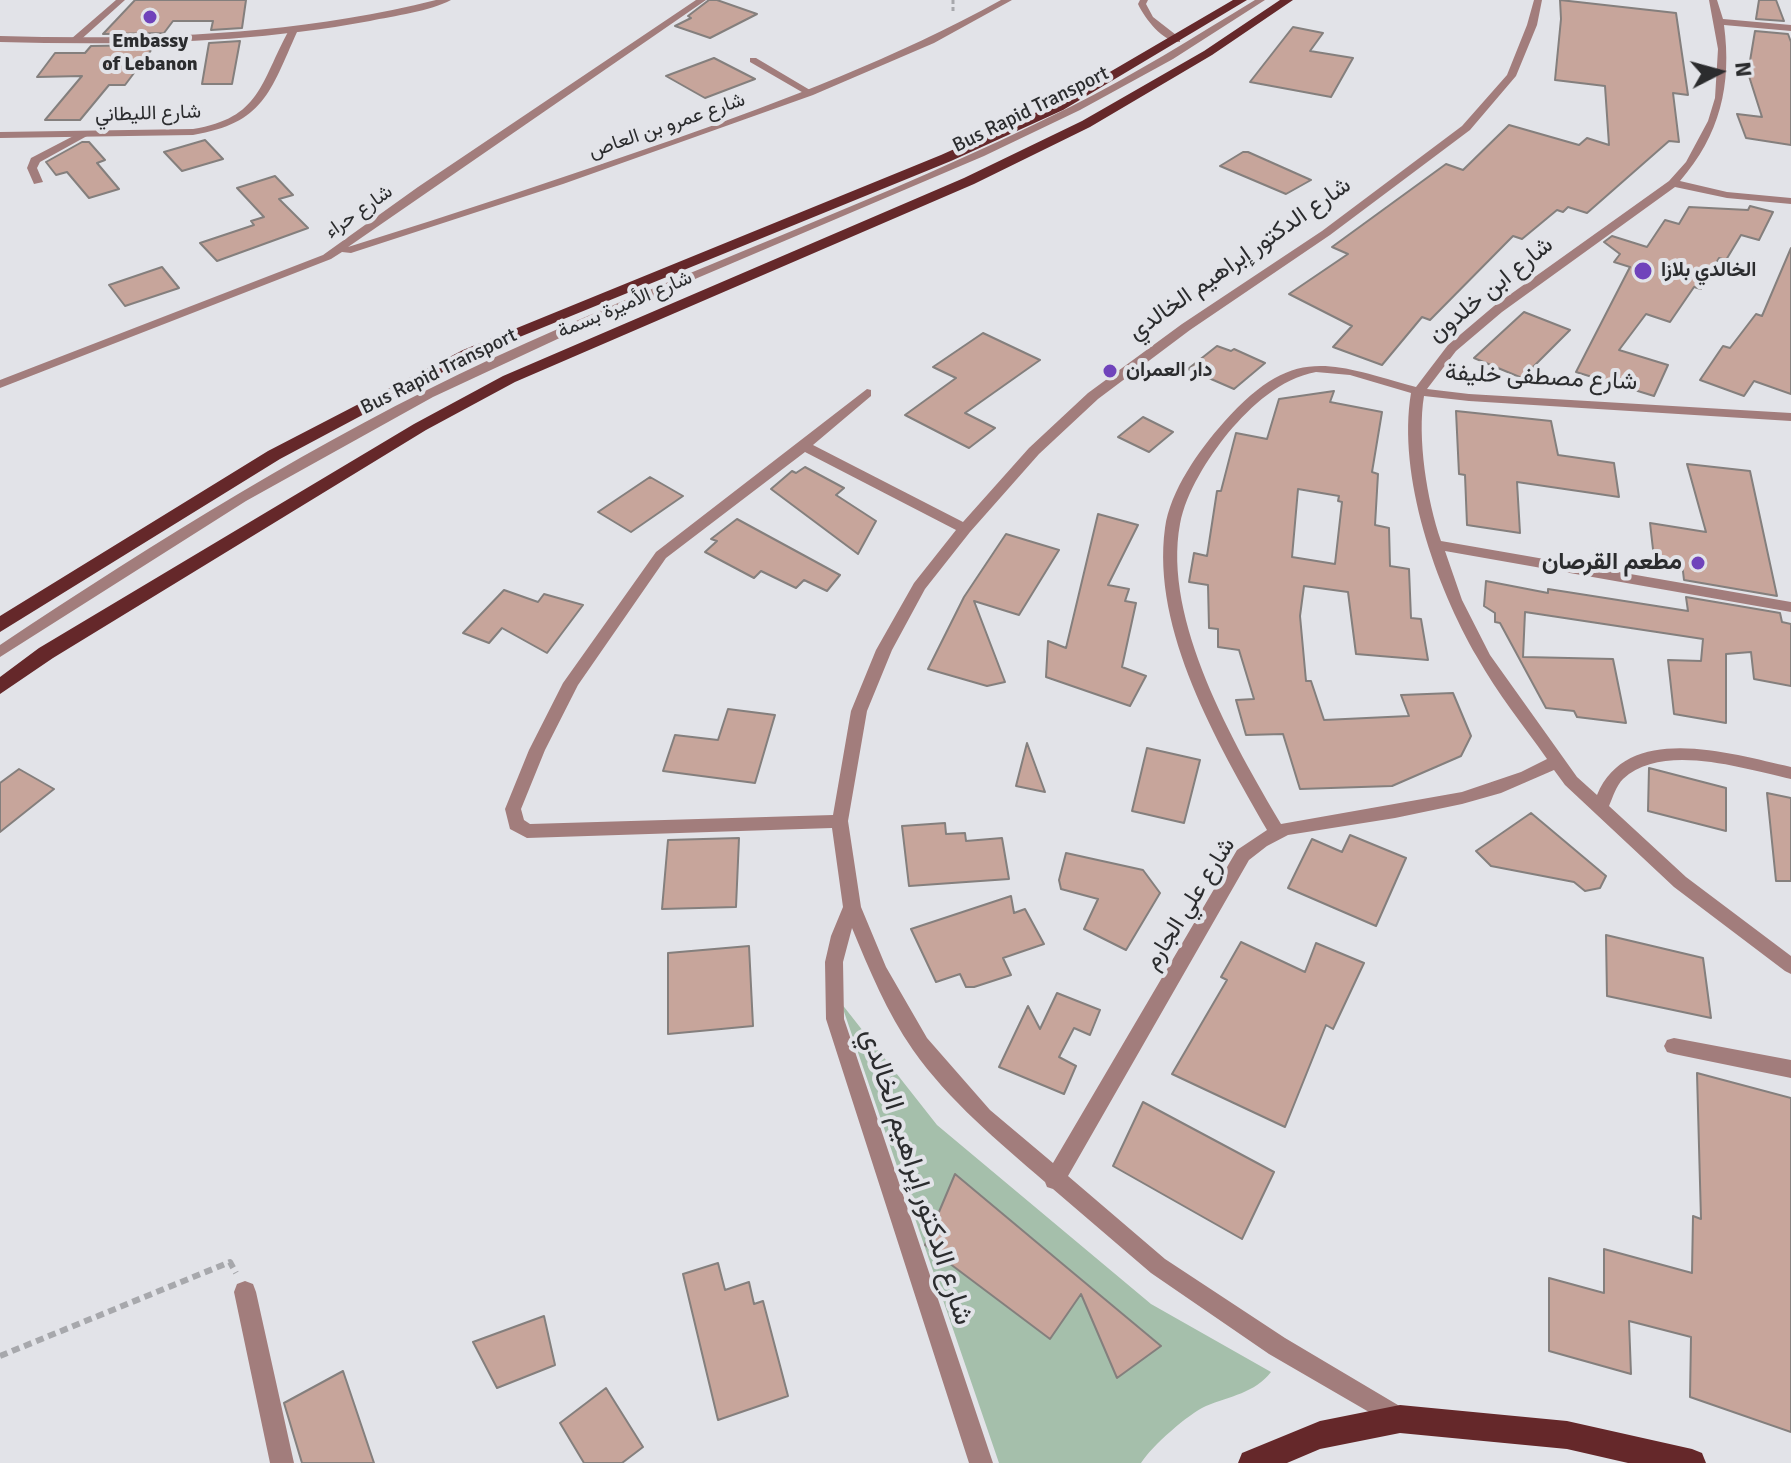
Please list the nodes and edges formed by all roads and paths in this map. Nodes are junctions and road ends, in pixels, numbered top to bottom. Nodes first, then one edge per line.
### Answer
1 (121, 0) edge
2 (447, 0) edge
3 (702, 0) edge
4 (1008, 0) edge
5 (1144, 0) edge
6 (1241, 0) edge
7 (1261, 0) edge
8 (1287, 0) edge
9 (1538, 0) edge
10 (1713, 0) edge
11 (1720, 22) junction
12 (1791, 28) edge
13 (292, 32) junction
14 (0, 39) edge
15 (1177, 40) junction
16 (74, 41) junction
17 (753, 60) dead end
18 (810, 93) junction
19 (83, 134) junction
20 (0, 135) edge
21 (38, 182) dead end
22 (1673, 183) junction
23 (1791, 201) edge
24 (327, 257) junction
25 (0, 384) edge
26 (1418, 392) junction
27 (867, 393) dead end
28 (1791, 417) edge
29 (804, 446) junction
30 (965, 529) junction
31 (1434, 544) junction
32 (1791, 607) edge
33 (0, 625) edge
34 (0, 652) edge
35 (0, 687) edge
36 (1557, 761) junction
37 (1791, 773) edge
38 (1600, 809) junction
39 (840, 821) junction
40 (1276, 831) junction
41 (852, 907) junction
42 (1767, 950) junction
43 (1791, 952) edge
44 (1791, 966) edge
45 (1674, 1046) dead end
46 (1791, 1069) edge
47 (1054, 1180) junction
48 (245, 1292) joint
49 (0, 1356) edge
50 (1400, 1419) junction
51 (282, 1463) edge
52 (981, 1463) edge
53 (1252, 1463) edge
54 (1692, 1463) edge

1 - 16 street
2 - 13 street
3 - 24 street, شارع حراء
4 - 18 street, شارع عمرو بن العاص
5 - 15 street
6 - 15 main road, شارع الأميرة بسمة
7 - 34 street, Bus Rapid Transport
8 - 35 main road, شارع الأميرة بسمة
9 - 30 street, شارع الدكتور إبراهيم الخالدي
10 - 11 street, شارع ابن خلدون
11 - 12 street
11 - 22 street, شارع ابن خلدون
13 - 16 street
13 - 19 street, شارع الليطاني
14 - 16 street
15 - 33 main road, شارع الأميرة بسمة
17 - 18 street
18 - 24 street, شارع عمرو بن العاص
19 - 20 street, شارع الليطاني
19 - 21 street
22 - 23 street
22 - 26 street, شارع ابن خلدون
24 - 25 street, شارع حراء
26 - 28 street, شارع مصطفى خليفة
26 - 31 street
26 - 40 street, شارع مصطفى خليفة
27 - 29 street
29 - 30 street
29 - 39 street
30 - 39 street, شارع الدكتور إبراهيم الخالدي
31 - 32 street
31 - 36 street
36 - 38 street
36 - 40 street, شارع علي الجارم
37 - 38 street
38 - 42 street
39 - 41 street, شارع الدكتور إبراهيم الخالدي
40 - 47 street, شارع علي الجارم
41 - 47 street, شارع الدكتور إبراهيم الخالدي
41 - 52 street, شارع الدكتور إبراهيم الخالدي
42 - 43 street
42 - 44 street
45 - 46 street
47 - 50 street, شارع الدكتور إبراهيم الخالدي
48 - 49 path
48 - 51 street
50 - 53 main road
50 - 54 main road

